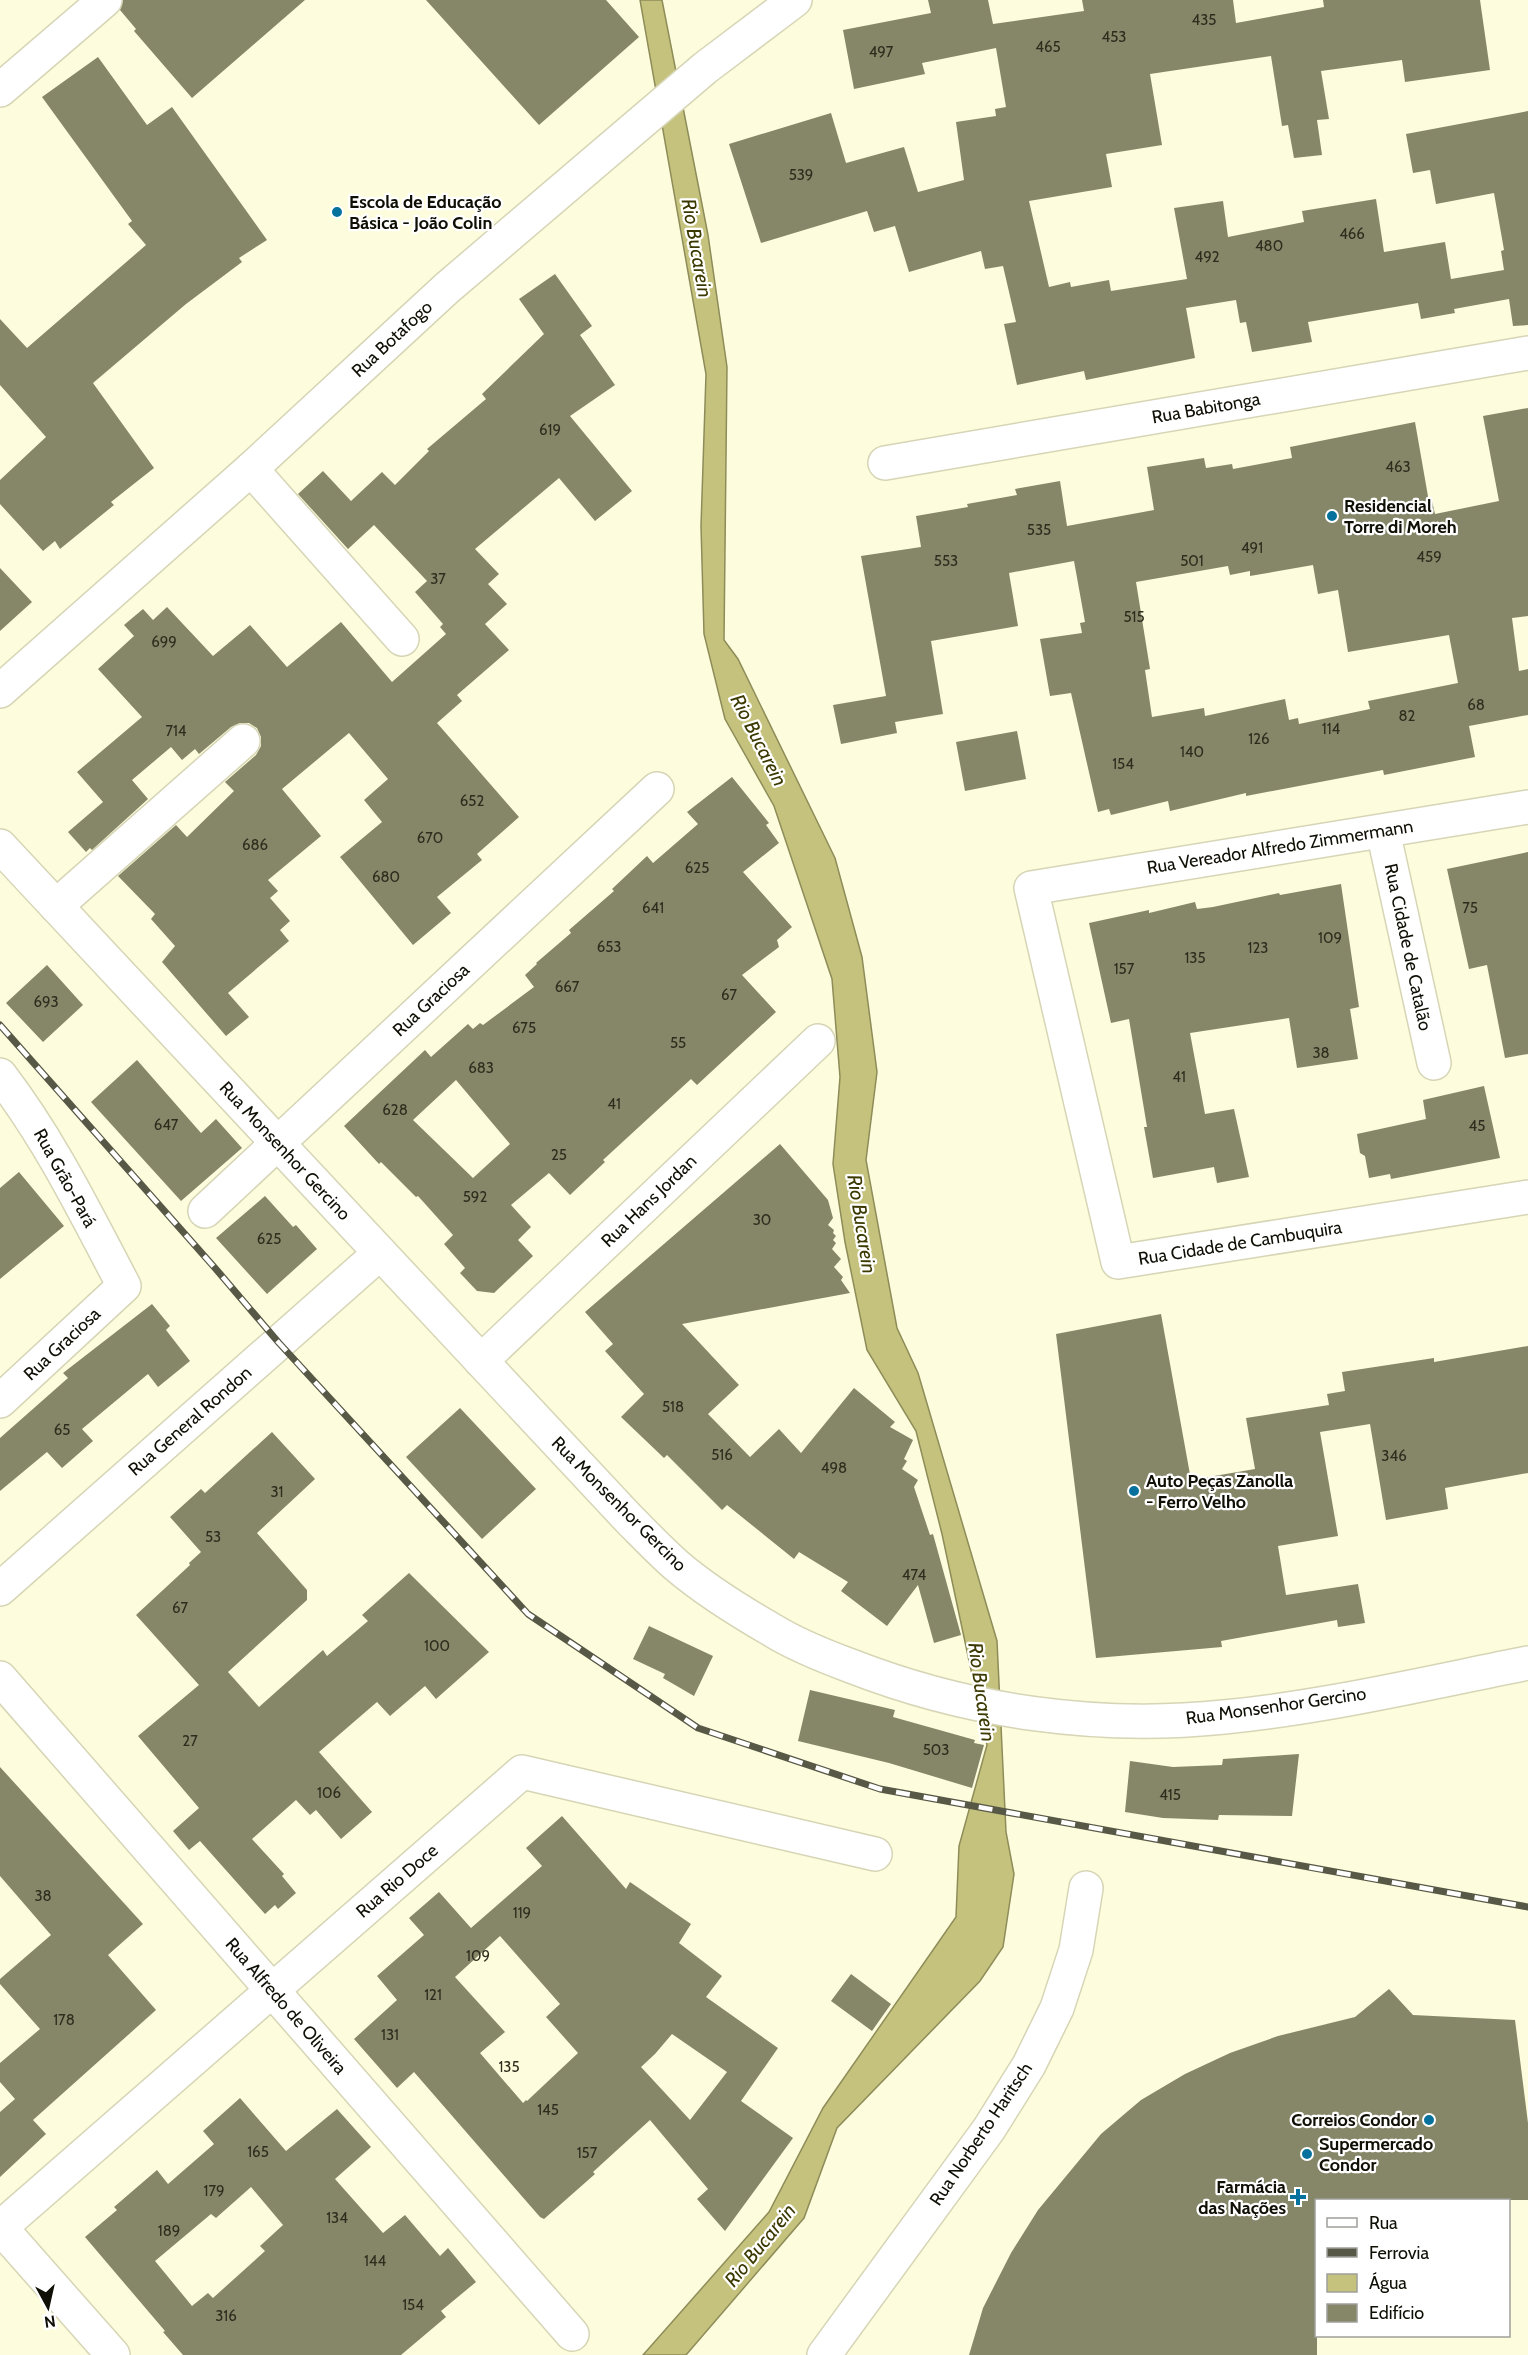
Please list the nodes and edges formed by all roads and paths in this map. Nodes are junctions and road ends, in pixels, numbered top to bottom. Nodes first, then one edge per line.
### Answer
1 (105, 0) edge
2 (795, 0) edge
3 (0, 90) edge
4 (1528, 352) edge
5 (885, 463) dead end
6 (251, 469) junction
7 (402, 639) dead end
8 (0, 691) edge
9 (243, 741) dead end
10 (657, 789) dead end
11 (1528, 807) edge
12 (1383, 831) junction
13 (0, 846) edge
14 (1031, 888) joint
15 (56, 906) junction
16 (818, 1041) dead end
17 (1434, 1063) dead end
18 (0, 1075) edge
19 (277, 1143) junction
20 (1528, 1197) edge
21 (205, 1211) dead end
22 (380, 1253) junction
23 (124, 1286) joint
24 (481, 1361) junction
25 (0, 1401) edge
26 (0, 1589) edge
27 (1528, 1663) edge
28 (0, 1678) edge
29 (875, 1854) dead end
30 (1086, 1888) dead end
31 (273, 1990) junction
32 (0, 2228) edge
33 (572, 2334) dead end
34 (113, 2355) edge
35 (824, 2355) edge

1 - 3 street
2 - 6 street, Rua Botafogo
4 - 5 street, Rua Babitonga
6 - 7 street
6 - 8 street, Rua Botafogo
9 - 15 street
10 - 19 street, Rua Graciosa
11 - 12 street, Rua Vereador Alfredo Zimmermann
12 - 14 street, Rua Vereador Alfredo Zimmermann
12 - 17 street, Rua Cidade de Catalão
13 - 15 street, Rua Monsenhor Gercino
14 - 20 street, Rua Cidade de Cambuquira
15 - 19 street, Rua Monsenhor Gercino
16 - 24 street, Rua Hans Jordan
18 - 23 street, Rua Grão-Pará
19 - 21 street, Rua Graciosa
19 - 22 street, Rua Monsenhor Gercino
22 - 24 street, Rua Monsenhor Gercino
22 - 26 street, Rua General Rondon
23 - 25 street, Rua Graciosa
24 - 27 street, Rua Monsenhor Gercino
28 - 31 street, Rua Alfredo de Oliveira
29 - 31 street, Rua Rio Doce
30 - 35 street, Rua Norberto Haritsch
31 - 32 street, Rua Rio Doce
31 - 33 street, Rua Alfredo de Oliveira
32 - 34 street

